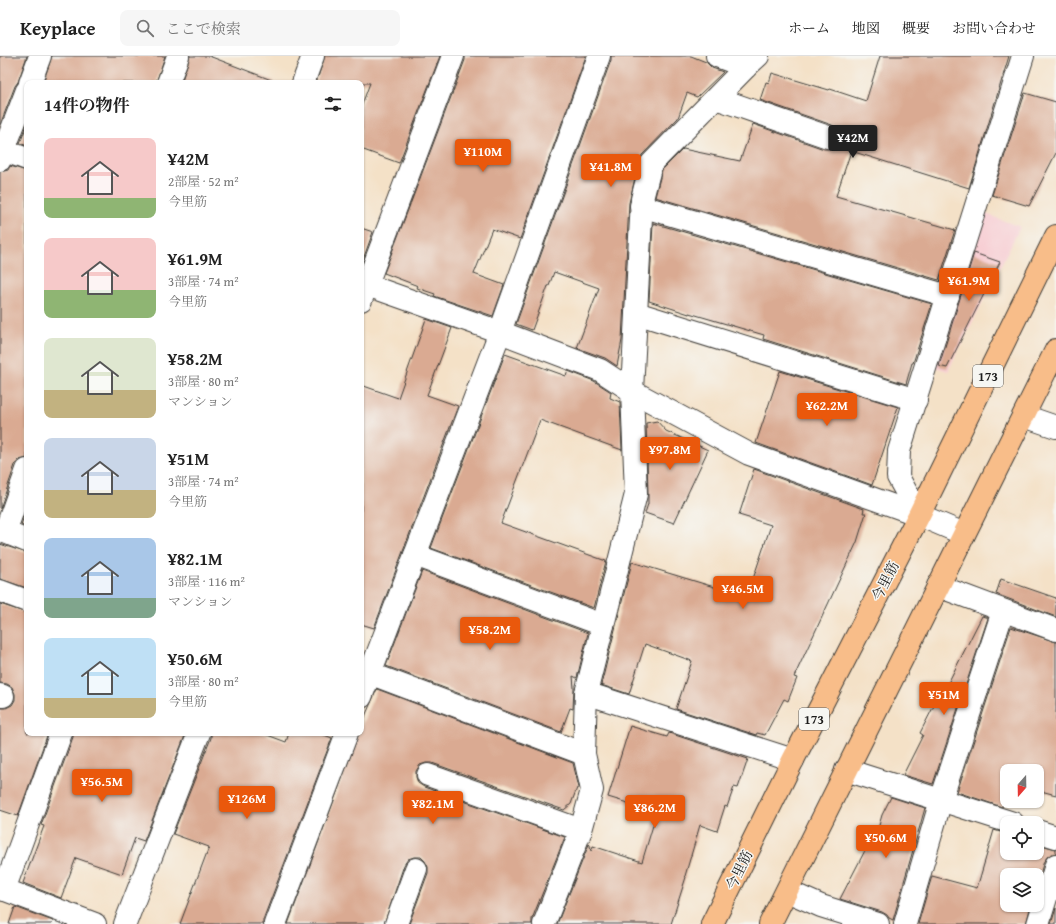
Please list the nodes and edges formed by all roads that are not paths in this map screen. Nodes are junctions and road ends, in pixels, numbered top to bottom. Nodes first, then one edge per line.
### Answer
1 (40, 56) edge
2 (178, 56) edge
3 (313, 56) edge
4 (453, 56) edge
5 (599, 56) edge
6 (717, 56) edge
7 (1023, 56) edge
8 (752, 61) edge
9 (31, 80) edge
10 (169, 80) edge
11 (304, 80) edge
12 (24, 97) edge
13 (716, 98) junction
14 (828, 137) dead end
15 (1, 153) edge
16 (24, 158) edge
17 (641, 206) junction
18 (1056, 236) edge
19 (364, 286) edge
20 (364, 289) edge
21 (948, 296) junction
22 (636, 313) junction
23 (500, 332) junction
24 (1056, 350) edge
25 (632, 391) junction
26 (916, 400) junction
27 (1024, 416) junction
28 (1056, 427) edge
29 (24, 477) edge
30 (919, 515) junction
31 (2, 531) edge
32 (964, 534) junction
33 (24, 540) edge
34 (415, 555) junction
35 (938, 586) junction
36 (0, 591) edge
37 (24, 600) edge
38 (1003, 611) junction
39 (603, 625) junction
40 (1056, 630) edge
41 (365, 672) edge
42 (586, 692) junction
43 (60, 736) edge
44 (198, 736) edge
45 (346, 736) edge
46 (584, 754) junction
47 (793, 760) junction
48 (846, 770) junction
49 (428, 775) dead end
50 (941, 800) junction
51 (1000, 819) edge
52 (581, 830) junction
53 (1044, 833) edge
54 (1056, 837) edge
55 (1056, 865) edge
56 (416, 869) dead end
57 (2, 889) edge
58 (786, 891) junction
59 (95, 924) edge
60 (124, 924) edge
61 (275, 924) edge
62 (396, 924) edge
63 (544, 924) edge
64 (712, 924) edge
65 (770, 924) edge
66 (878, 924) edge
67 (905, 924) edge
68 (1038, 924) edge

1 - 9 street
2 - 10 street
3 - 11 street
4 - 19 street
5 - 23 street
6 - 8 street
7 - 21 street
8 - 13 street
12 - 15 street
13 - 14 street
13 - 17 street
15 - 16 street
17 - 21 street
17 - 22 street
18 - 30 main road, 今里筋 / 173
20 - 23 street
21 - 26 street
22 - 25 street
22 - 26 street
23 - 25 street
23 - 34 street
24 - 27 main road
25 - 30 street
25 - 39 street
26 - 30 street
27 - 28 street
27 - 32 main road
29 - 31 street
30 - 32 street
30 - 47 main road, 今里筋 / 173
31 - 33 street
32 - 35 main road
34 - 39 street
34 - 41 street
35 - 38 street
35 - 48 main road
36 - 37 street
38 - 40 street
38 - 50 street
39 - 42 street
41 - 46 street
42 - 46 street
42 - 47 street
43 - 57 street
44 - 60 street
45 - 61 street
46 - 52 street
47 - 64 main road, 今里筋 / 173
48 - 50 street
48 - 58 main road
49 - 52 street
50 - 51 street
50 - 67 street
52 - 63 street
53 - 54 street
55 - 68 street
56 - 62 street
57 - 59 street
58 - 65 main road
58 - 66 street

